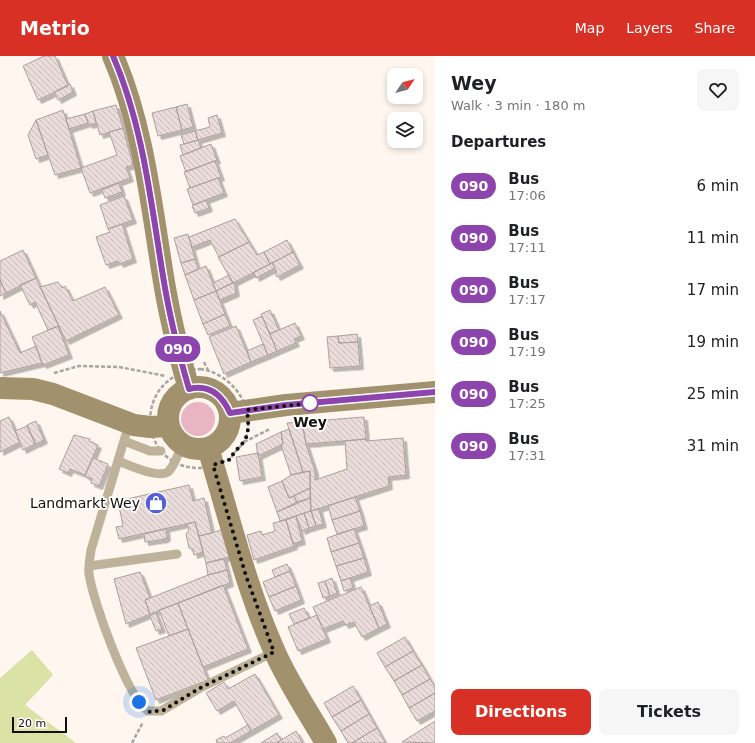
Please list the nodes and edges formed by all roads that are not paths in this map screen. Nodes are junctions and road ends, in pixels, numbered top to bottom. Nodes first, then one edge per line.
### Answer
1 (113, 56) edge
2 (182, 379) junction
3 (0, 388) edge
4 (431, 393) edge
5 (238, 411) junction
6 (160, 427) junction
7 (126, 432) junction
8 (161, 451) road end
9 (179, 453) junction
10 (211, 457) junction
11 (118, 461) junction
12 (177, 554) dead end
13 (89, 566) junction
14 (274, 652) junction
15 (326, 743) edge

1 - 2 main road
2 - 5 main road
2 - 6 main road
3 - 7 main road
4 - 5 main road
5 - 10 main road
6 - 7 main road
6 - 9 main road
7 - 8 lane
7 - 11 lane
9 - 10 main road
9 - 11 lane
10 - 14 main road
11 - 13 lane
12 - 13 lane
13 - 14 lane
14 - 15 main road

